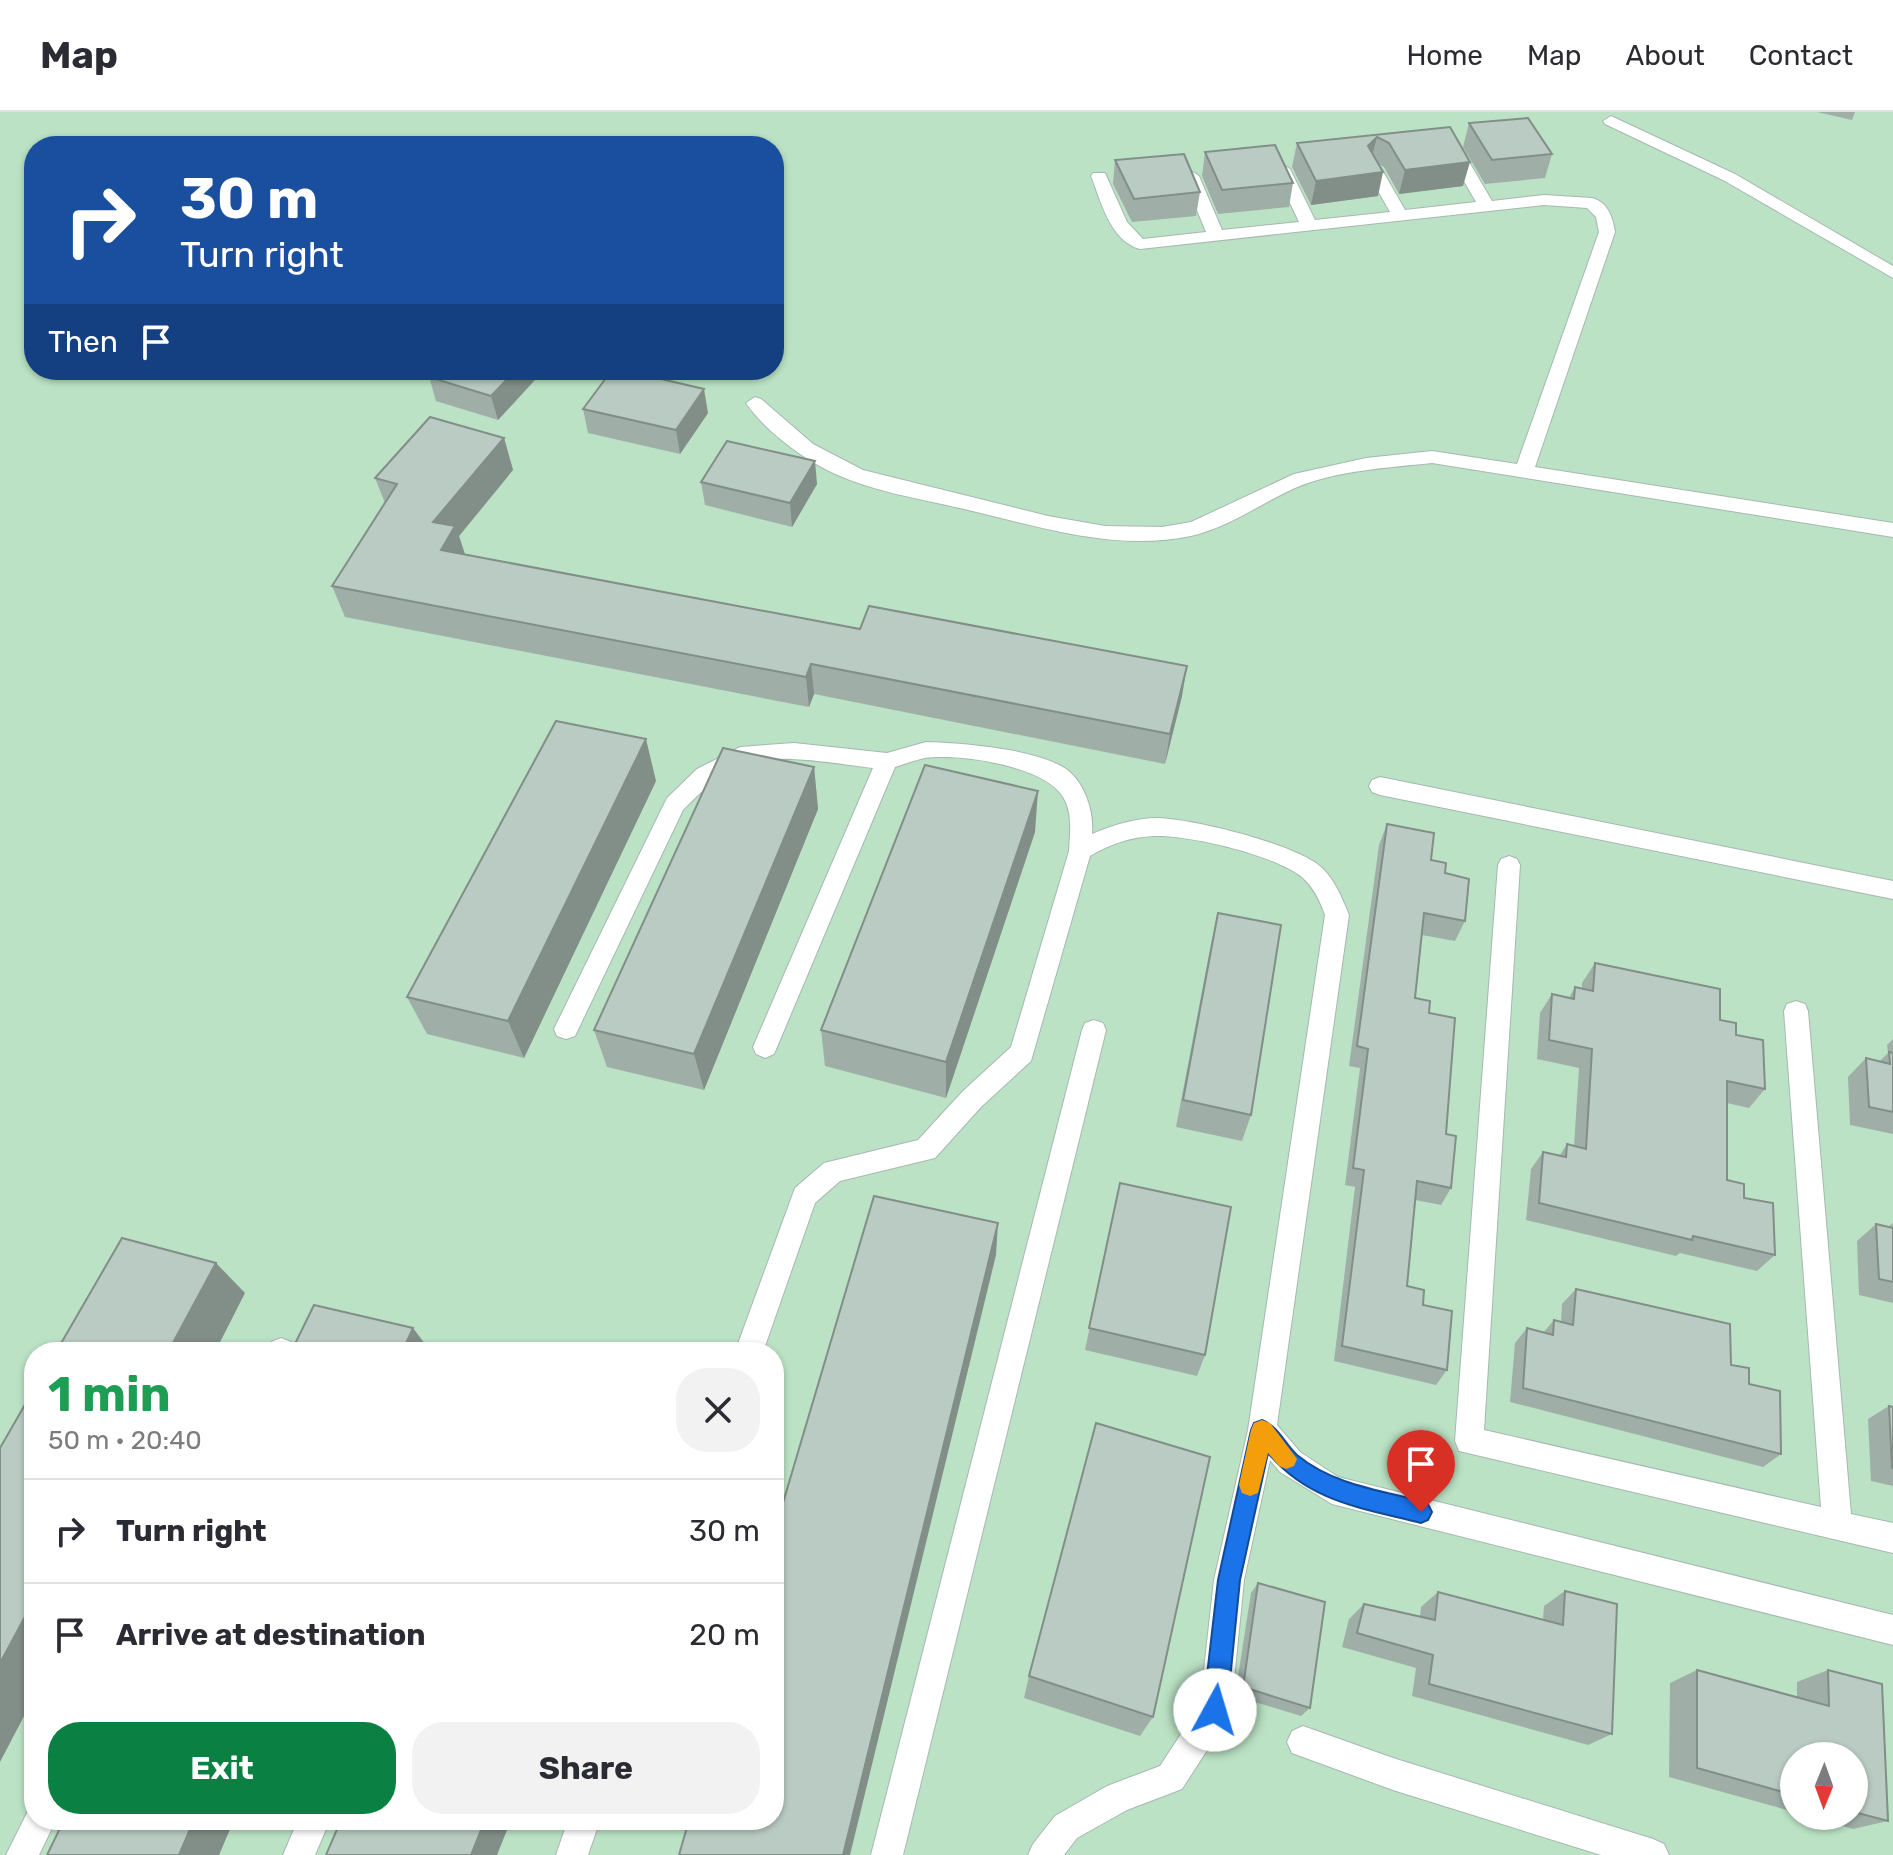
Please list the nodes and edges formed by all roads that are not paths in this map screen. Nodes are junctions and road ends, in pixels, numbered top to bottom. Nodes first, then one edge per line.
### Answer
1 (1611, 121) dead end
2 (1454, 150) edge
3 (1373, 168) edge
4 (1282, 169) edge
5 (1099, 176) dead end
6 (1191, 176) edge
7 (1487, 207) junction
8 (1401, 217) junction
9 (1310, 227) junction
10 (1216, 236) junction
11 (1893, 273) edge
12 (755, 403) dead end
13 (1524, 470) junction
14 (1893, 530) edge
15 (887, 761) junction
16 (1380, 786) dead end
17 (1080, 851) junction
18 (1509, 865) dead end
19 (1893, 890) edge
20 (1796, 1011) dead end
21 (566, 1029) dead end
22 (1094, 1030) dead end
23 (765, 1047) dead end
24 (753, 1342) edge
25 (1262, 1430) junction
26 (1837, 1524) junction
27 (1893, 1538) edge
28 (1893, 1630) edge
29 (1303, 1742) dead end
30 (35, 1830) edge
31 (310, 1830) edge
32 (581, 1830) edge
33 (22, 1855) edge
34 (299, 1855) edge
35 (572, 1855) edge
36 (887, 1855) edge
37 (1044, 1855) edge
38 (1653, 1855) edge

1 - 11 street
2 - 7 street
3 - 8 street
4 - 9 street
5 - 10 street
6 - 10 street
7 - 8 street
7 - 13 street
8 - 9 street
9 - 10 street
12 - 13 street
13 - 14 street
15 - 17 street
15 - 21 street
15 - 23 street
16 - 19 street
17 - 24 street
17 - 25 street
18 - 26 street
20 - 26 street
22 - 36 street
25 - 28 street
25 - 37 street
26 - 27 street
29 - 38 street
30 - 33 street
31 - 34 street
32 - 35 street

